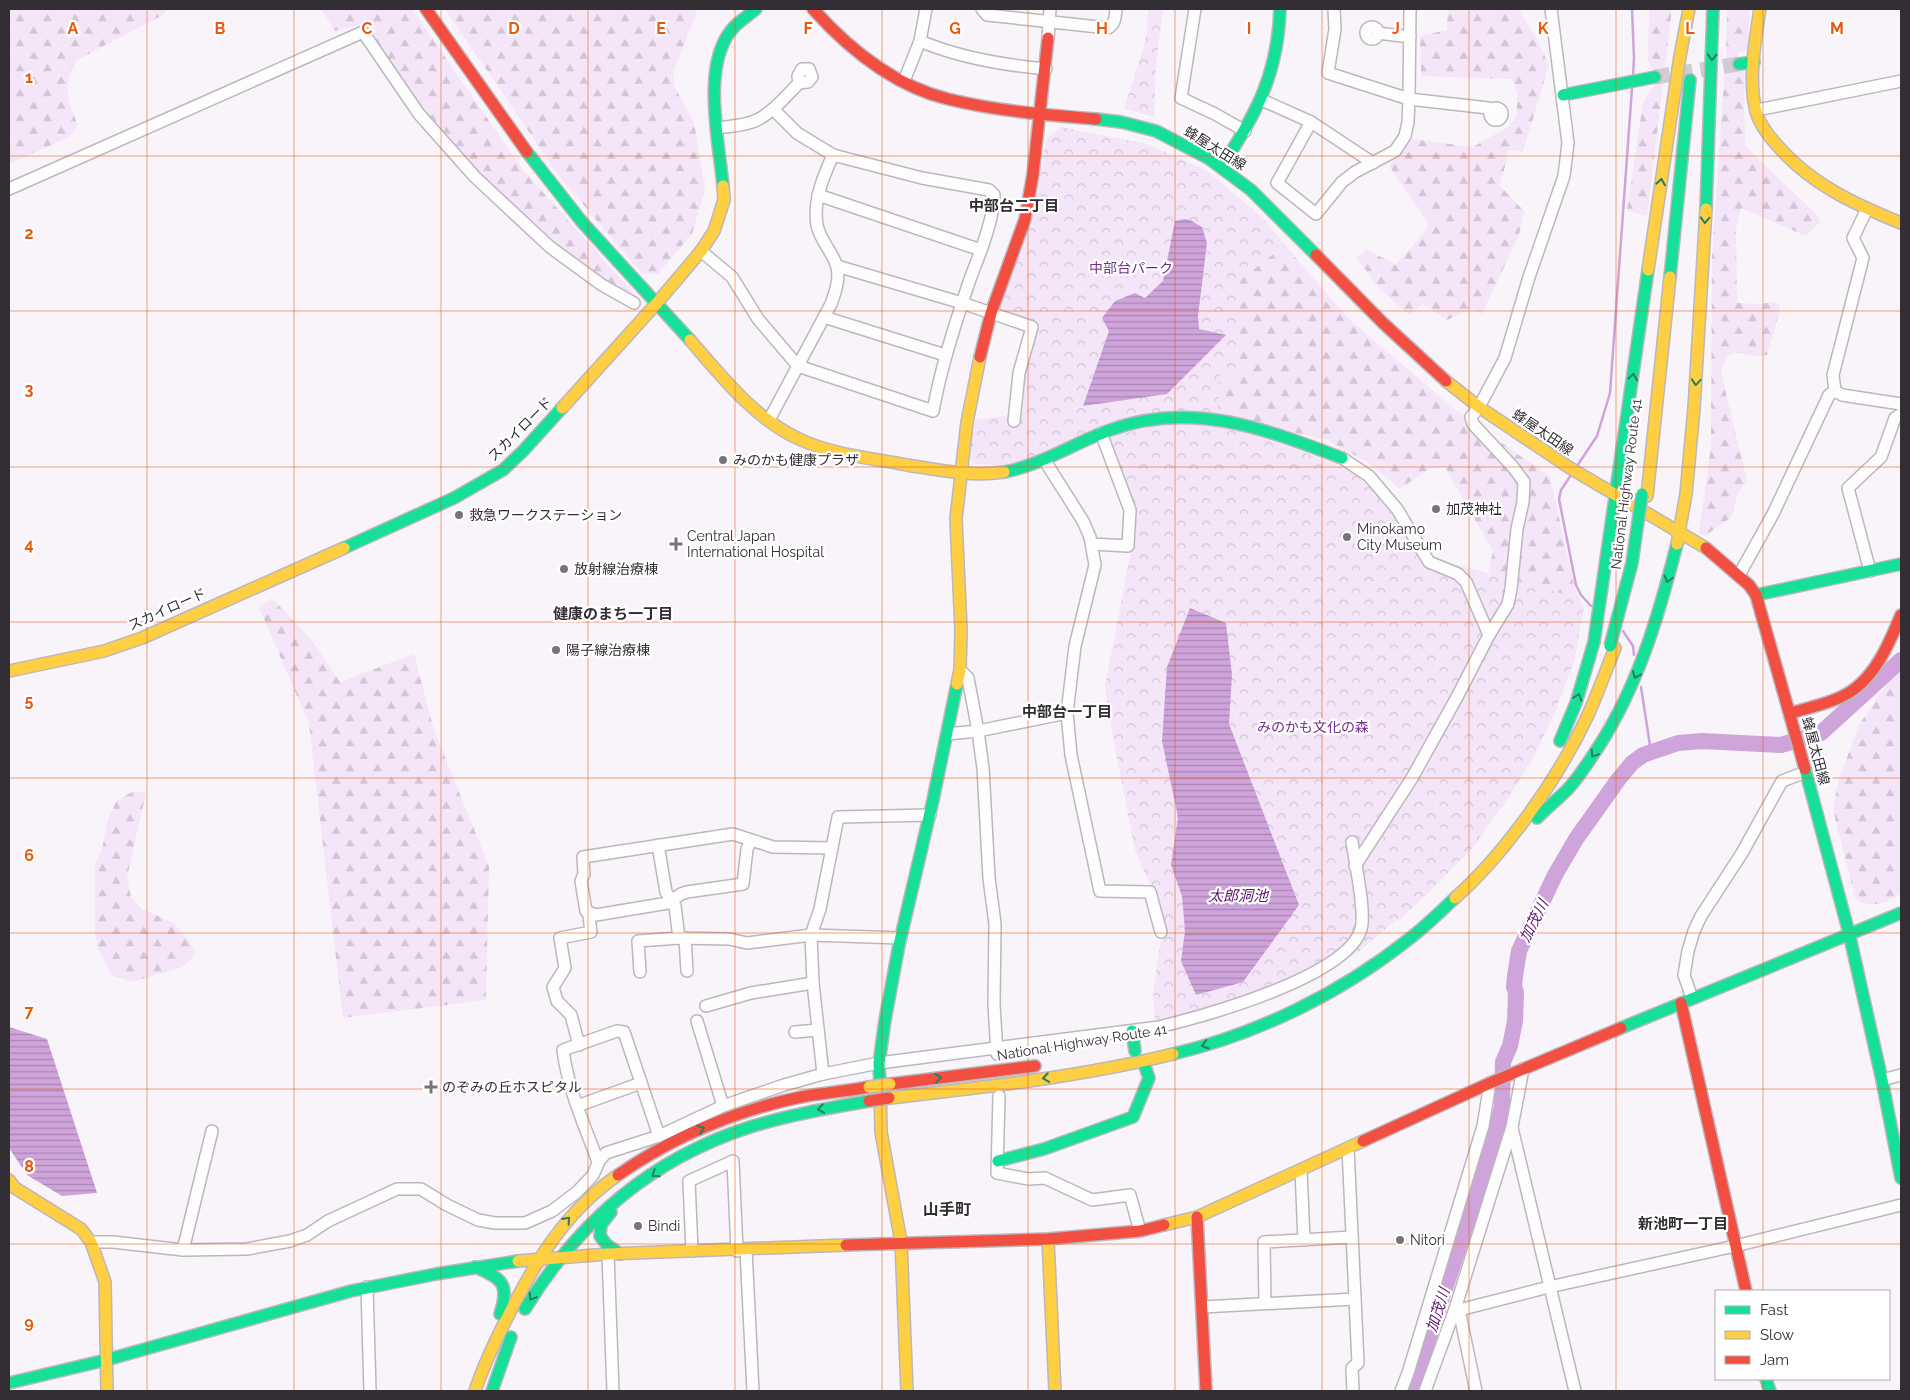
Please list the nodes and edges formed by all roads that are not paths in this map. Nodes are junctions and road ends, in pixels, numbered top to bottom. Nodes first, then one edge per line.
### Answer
1 (426, 9) edge
2 (756, 9) edge
3 (813, 9) edge
4 (926, 9) edge
5 (982, 9) edge
6 (1116, 9) edge
7 (1195, 9) edge
8 (1280, 9) edge
9 (1334, 9) edge
10 (1410, 9) edge
11 (1551, 9) edge
12 (1689, 9) edge
13 (1693, 9) edge
14 (1697, 9) edge
15 (1713, 9) edge
16 (1760, 9) edge
17 (1050, 14) edge
18 (1378, 34) dead end
19 (1410, 37) junction
20 (1048, 38) joint
21 (920, 41) junction
22 (1754, 62) junction
23 (1739, 64) tunnel mouth
24 (1046, 69) junction
25 (1655, 77) tunnel mouth
26 (904, 81) junction
27 (1901, 81) edge
28 (799, 83) dead end
29 (1563, 95) junction
30 (1409, 99) junction
31 (1262, 100) junction
32 (773, 109) junction
33 (1492, 110) dead end
34 (1757, 110) junction
35 (1040, 114) junction
36 (1312, 122) junction
37 (717, 128) junction
38 (1245, 131) junction
39 (833, 155) junction
40 (1373, 163) junction
41 (1222, 166) junction
42 (9, 189) edge
43 (818, 195) junction
44 (1867, 209) junction
45 (1901, 223) edge
46 (980, 250) junction
47 (701, 251) junction
48 (837, 266) junction
49 (634, 303) dead end
50 (657, 303) junction
51 (962, 303) junction
52 (991, 313) junction
53 (824, 317) junction
54 (945, 355) junction
55 (798, 366) junction
56 (1835, 391) junction
57 (1901, 404) edge
58 (1480, 408) junction
59 (1901, 414) edge
60 (769, 420) junction
61 (1014, 422) dead end
62 (1101, 433) junction
63 (1342, 458) joint
64 (1045, 461) junction
65 (961, 474) junction
66 (1616, 495) junction
67 (1644, 495) junction
68 (1680, 532) junction
69 (1092, 544) junction
70 (1901, 564) edge
71 (1870, 571) junction
72 (1739, 575) junction
73 (1756, 595) junction
74 (1901, 616) edge
75 (1488, 635) junction
76 (1613, 647) junction
77 (960, 670) junction
78 (9, 672) edge
79 (1067, 712) junction
80 (1790, 714) junction
81 (978, 731) junction
82 (947, 734) junction
83 (1554, 752) dead end
84 (1806, 772) junction
85 (1535, 786) dead end
86 (930, 815) junction
87 (752, 840) junction
88 (1352, 842) dead end
89 (658, 845) junction
90 (832, 848) junction
91 (1493, 861) junction
92 (1356, 866) junction
93 (1473, 873) junction
94 (673, 900) junction
95 (1901, 913) edge
96 (592, 914) junction
97 (1161, 932) dead end
98 (1849, 933) junction
99 (811, 935) junction
100 (682, 938) junction
101 (901, 938) junction
102 (686, 971) dead end
103 (640, 972) dead end
104 (814, 983) junction
105 (1686, 1000) junction
106 (706, 1006) dead end
107 (697, 1021) dead end
108 (818, 1030) junction
109 (1132, 1031) junction
110 (795, 1032) dead end
111 (579, 1044) junction
112 (997, 1050) junction
113 (1143, 1061) junction
114 (879, 1063) junction
115 (1046, 1065) dead end
116 (1523, 1069) junction
117 (823, 1074) junction
118 (1901, 1075) edge
119 (1882, 1080) junction
120 (641, 1083) junction
121 (1490, 1083) junction
122 (784, 1085) junction
123 (999, 1096) dead end
124 (788, 1100) junction
125 (577, 1106) junction
126 (724, 1106) junction
127 (1512, 1127) junction
128 (212, 1131) dead end
129 (659, 1136) junction
130 (1348, 1148) junction
131 (998, 1161) junction
132 (598, 1162) junction
133 (1301, 1170) junction
134 (1901, 1178) edge
135 (9, 1180) edge
136 (637, 1186) junction
137 (1901, 1205) edge
138 (1197, 1217) junction
139 (1140, 1231) junction
140 (1352, 1237) junction
141 (1048, 1239) junction
142 (1304, 1240) junction
143 (91, 1242) junction
144 (901, 1242) junction
145 (1735, 1246) junction
146 (183, 1250) junction
147 (741, 1250) junction
148 (692, 1251) junction
149 (608, 1254) junction
150 (620, 1254) junction
151 (561, 1257) junction
152 (539, 1259) junction
153 (475, 1267) junction
154 (367, 1287) junction
155 (1549, 1287) junction
156 (1746, 1290) edge
157 (1355, 1299) junction
158 (1264, 1303) junction
159 (1202, 1306) junction
160 (1457, 1309) junction
161 (492, 1348) junction
162 (106, 1360) junction
163 (9, 1383) edge
164 (106, 1391) edge
165 (370, 1391) edge
166 (475, 1391) edge
167 (492, 1391) edge
168 (613, 1391) edge
169 (753, 1391) edge
170 (907, 1391) edge
171 (1055, 1391) edge
172 (1206, 1391) edge
173 (1353, 1391) edge
174 (1400, 1391) edge
175 (1425, 1391) edge
176 (1476, 1391) edge
177 (1572, 1391) edge

1 - 50 main road
2 - 37 main road, スカイロード
3 - 26 main road, 蜂屋太田線
4 - 21 street
5 - 17 street
6 - 17 street
7 - 38 street
8 - 31 main road
9 - 30 street
10 - 19 street
11 - 29 street
66 -> 12 main road
13 - 67 main road, National Highway Route 41
14 - 67 main road, National Highway Route 41
15 -> 68 main road
16 - 22 main road
17 - 20 street
18 - 19 street
19 - 30 street
20 - 24 main road
21 - 24 street
21 - 26 street
22 - 23 main road
22 - 34 main road
24 - 35 main road
25 - 29 main road
26 - 35 main road, 蜂屋太田線
27 - 34 street
28 - 32 street
29 - 58 street
30 - 33 street
30 - 40 street
31 - 36 street
31 - 38 main road
32 - 37 street
32 - 39 street
34 - 44 main road
35 - 41 main road, 蜂屋太田線
35 - 52 main road
36 - 40 street
36 - 40 street
37 - 47 main road, スカイロード
38 - 41 main road
39 - 43 street
39 - 46 street
41 - 58 main road, 蜂屋太田線
42 - 49 street
43 - 46 street
43 - 48 street
44 - 45 main road
44 - 56 street
46 - 51 street
47 - 50 main road, スカイロード
47 - 55 street
48 - 51 street
48 - 53 street
50 - 60 main road
50 - 78 main road, スカイロード
51 - 52 street
51 - 54 street
52 - 61 street
52 - 65 main road
53 - 54 street
53 - 55 street
54 - 55 street
55 - 60 street
56 - 57 street
56 - 72 street
58 - 66 main road, 蜂屋太田線
58 - 75 street
59 - 71 street
60 - 65 main road
62 - 63 main road
62 - 64 main road
62 - 69 street
63 - 75 street
64 - 65 main road
64 - 69 street
65 - 77 main road
66 - 68 main road, 蜂屋太田線
83 -> 66 main road
67 - 76 main road, National Highway Route 41, bridge
68 - 72 main road, 蜂屋太田線
68 -> 91 main road
69 - 79 street
70 - 71 main road
71 - 73 main road
72 - 73 main road, 蜂屋太田線
73 - 80 main road, 蜂屋太田線
74 - 80 main road
75 - 92 street
76 - 91 main road, National Highway Route 41
76 - 93 main road, National Highway Route 41
77 - 81 street
77 - 82 main road
79 - 81 street
79 - 97 street
80 - 84 main road, 蜂屋太田線
81 - 82 street
81 - 112 street
82 - 86 main road
84 - 98 main road, 蜂屋太田線
84 - 105 street
85 - 93 main road
86 - 90 street
86 - 101 main road
87 - 89 street
87 - 90 street
87 - 94 street
88 - 92 street
89 - 94 street
89 - 96 street
90 - 99 street
91 -> 113 main road, National Highway Route 41
92 - 109 street
93 - 109 main road, National Highway Route 41
94 - 96 street
94 - 100 street
95 - 98 main road
96 - 111 street
98 - 105 main road
98 - 119 main road, 蜂屋太田線
99 - 100 street
99 - 101 street
99 - 104 street
100 - 102 street
100 - 103 street
101 - 114 main road
104 - 106 street
104 - 108 street
105 - 116 main road
105 - 145 main road
107 - 126 street
108 - 110 street
108 - 117 street
109 - 112 street
111 - 120 street
111 - 125 street
112 - 114 street
113 - 131 main road
113 -> 136 main road, National Highway Route 41, bridge
114 - 117 street
114 - 144 main road
124 -> 115 main road, National Highway Route 41, bridge
116 - 121 main road
116 - 127 street
117 - 122 street
118 - 119 street
119 - 134 main road, 蜂屋太田線
120 - 125 street
120 - 129 street
121 - 130 main road
121 - 174 street
122 - 124 main road
122 - 126 street
123 - 131 street
152 -> 124 main road, National Highway Route 41
125 - 132 street
126 - 129 street
127 - 155 street
127 - 160 street
128 - 146 street
129 - 132 street
130 - 133 main road
130 - 140 street
131 - 139 street
132 - 146 street
133 - 138 main road
133 - 142 street
135 - 143 main road
136 - 150 main road
136 - 151 main road, National Highway Route 41
137 - 145 street
138 - 139 main road
138 - 159 main road
139 - 141 main road
140 - 142 street
140 - 157 street
141 - 144 main road
141 - 171 main road
142 - 158 street
143 - 146 street
143 - 162 main road
144 - 147 main road
144 - 170 main road
145 - 155 street
145 - 156 main road
147 - 148 main road
147 - 148 street
147 - 169 street
148 - 150 main road
149 - 150 main road
149 - 151 main road
149 - 168 street
151 - 152 main road
151 -> 167 main road, National Highway Route 41
152 - 153 main road
152 - 161 main road, National Highway Route 41
153 - 154 main road
153 - 161 main road
154 - 162 main road
154 - 165 street
155 - 160 street
155 - 177 street
157 - 158 street
157 - 173 street
158 - 159 street
159 - 172 main road
160 - 175 street
160 - 176 street
161 - 166 main road, National Highway Route 41
162 - 163 main road
162 - 164 main road

